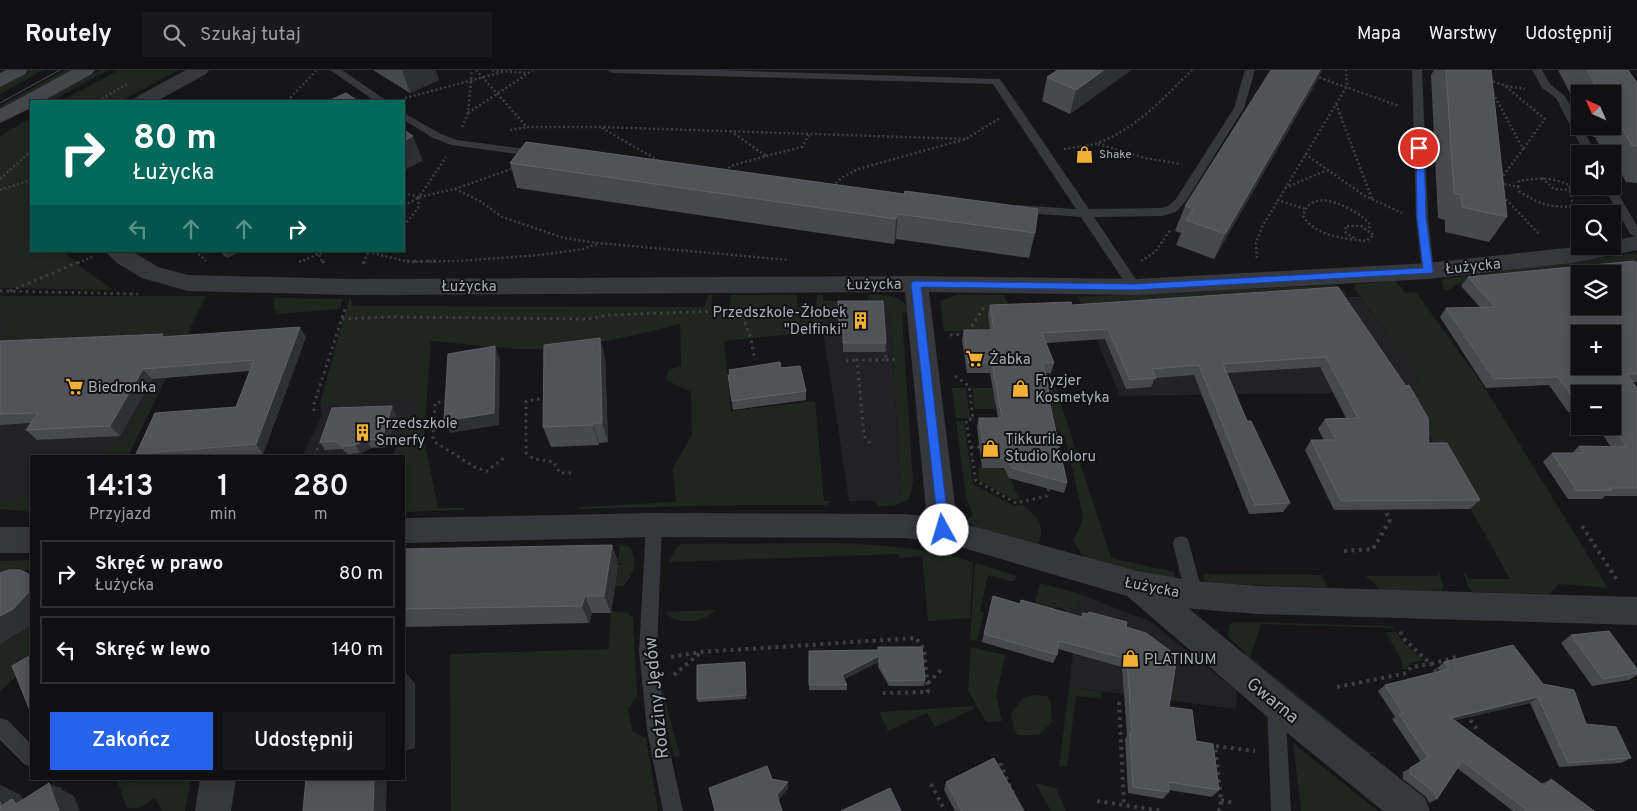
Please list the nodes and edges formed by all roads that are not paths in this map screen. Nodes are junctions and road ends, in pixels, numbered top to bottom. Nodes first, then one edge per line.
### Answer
1 (19, 70) edge
2 (86, 70) edge
3 (200, 70) edge
4 (335, 70) edge
5 (612, 70) edge
6 (1250, 70) edge
7 (1417, 70) edge
8 (1537, 70) edge
9 (732, 72) edge
10 (0, 81) edge
11 (31, 100) edge
12 (146, 100) edge
13 (380, 100) edge
14 (30, 101) edge
15 (0, 117) edge
16 (405, 117) edge
17 (1587, 145) edge
18 (551, 155) edge
19 (1614, 195) edge
20 (1007, 208) edge
21 (1083, 213) junction
22 (1637, 233) edge
23 (1637, 243) edge
24 (107, 253) edge
25 (1428, 271) junction
26 (916, 284) junction
27 (1134, 287) junction
28 (654, 525) junction
29 (943, 530) junction
30 (405, 531) edge
31 (0, 540) edge
32 (30, 540) edge
33 (1181, 543) dead end
34 (1137, 585) junction
35 (1198, 596) junction
36 (1637, 610) edge
37 (1188, 628) junction
38 (1276, 702) junction
39 (0, 727) edge
40 (30, 756) edge
41 (218, 780) edge
42 (213, 811) edge
43 (673, 811) edge
44 (1281, 811) edge
45 (1412, 811) edge

1 - 10 main road
2 - 11 main road
3 - 12 street
4 - 13 lane
5 - 9 lane
6 - 21 lane
7 - 25 lane
8 - 17 lane
9 - 21 lane
14 - 15 main road
16 - 18 lane
19 - 22 lane
20 - 21 lane
21 - 27 lane
23 - 25 street, Łużycka
24 - 26 street, Łużycka
25 - 27 street, Łużycka
26 - 27 street, Łużycka
26 - 29 street
28 - 29 street, Łużycka
28 - 30 street, Łużycka
28 - 43 lane, Rodziny Jędów
29 - 34 street, Łużycka
31 - 32 street
33 - 35 lane
34 - 35 street, Łużycka
34 - 37 street, Gwarna
35 - 36 street, Łużycka
35 - 37 street
37 - 38 street, Gwarna
38 - 44 lane
38 - 45 street, Gwarna
39 - 40 lane
41 - 42 street

